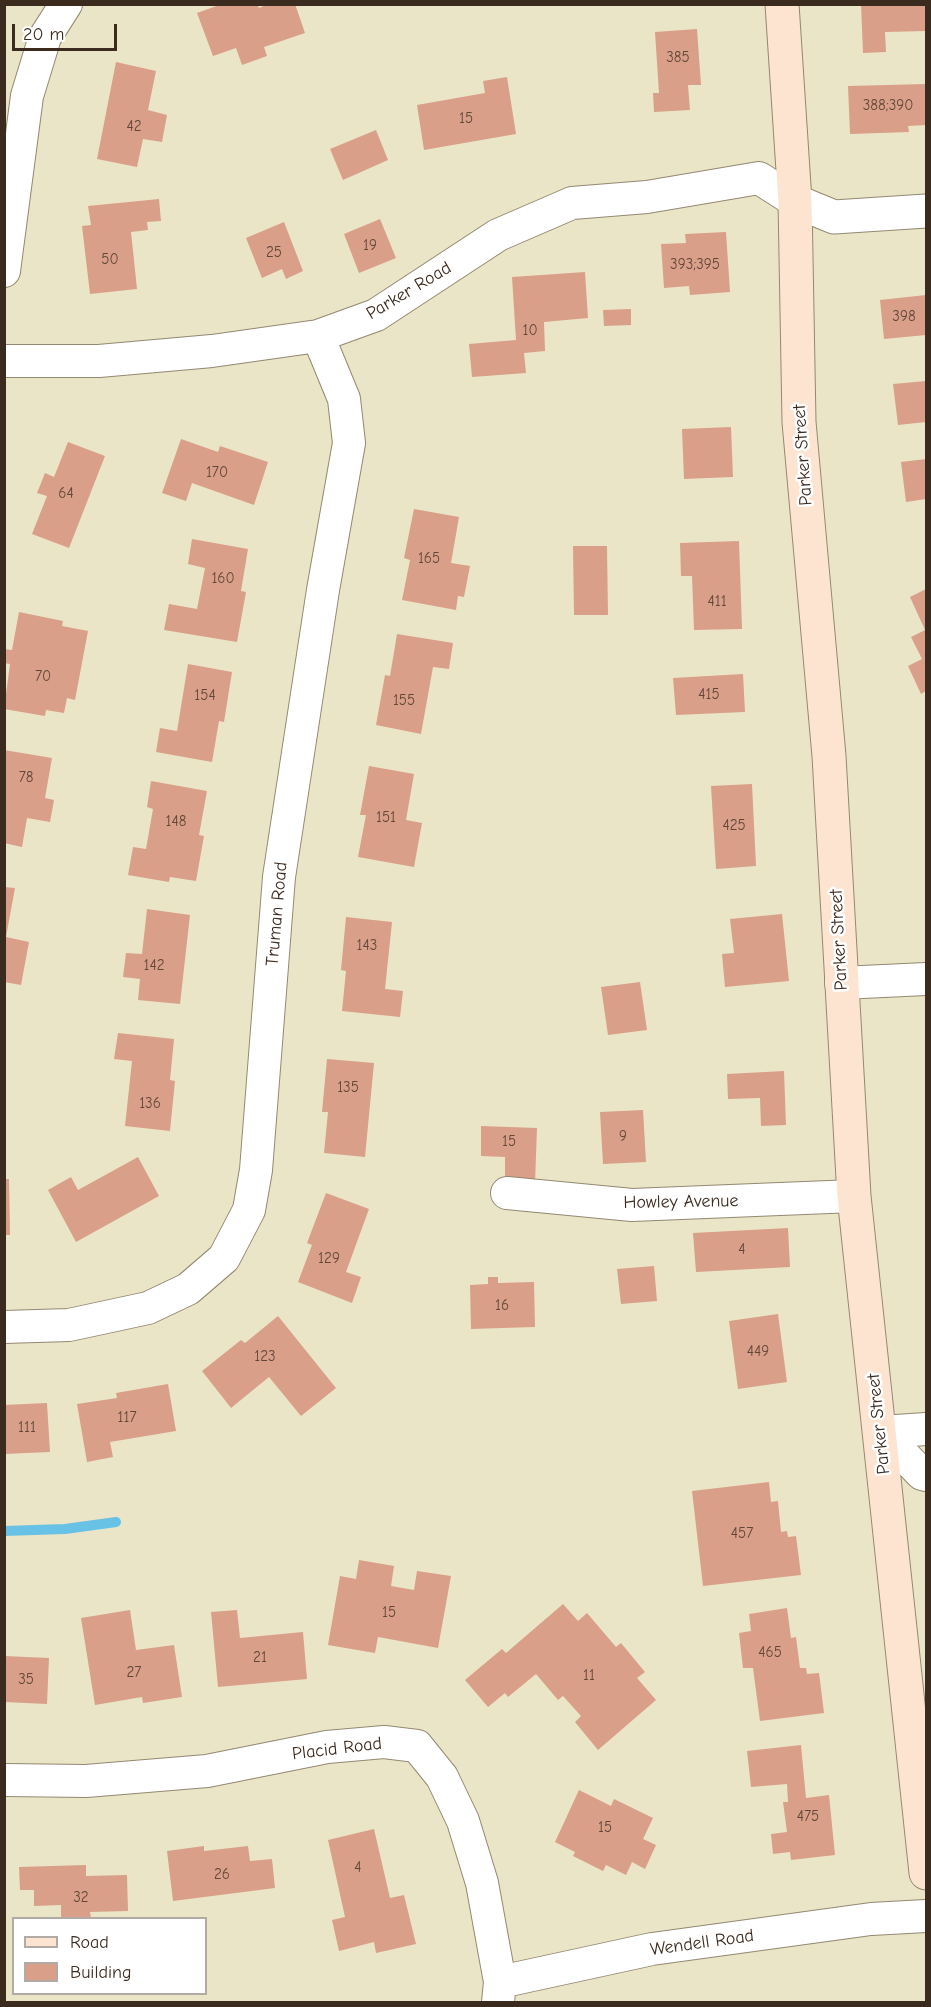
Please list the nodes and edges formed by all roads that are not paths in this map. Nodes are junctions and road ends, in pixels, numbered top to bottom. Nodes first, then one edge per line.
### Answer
1 (66, 4) edge
2 (782, 4) edge
3 (795, 201) junction
4 (927, 210) edge
5 (4, 270) edge
6 (318, 336) junction
7 (4, 361) edge
8 (927, 979) edge
9 (841, 982) junction
10 (507, 1193) dead end
11 (854, 1196) junction
12 (4, 1327) edge
13 (927, 1429) edge
14 (881, 1432) junction
15 (927, 1475) edge
16 (4, 1780) edge
17 (927, 1873) edge
18 (927, 1916) edge
19 (499, 1992) edge

1 - 5 street
2 - 3 main road, Parker Street
3 - 4 street
3 - 6 street, Parker Road
3 - 9 main road, Parker Street
6 - 7 street, Parker Road
6 - 12 street, Truman Road
8 - 9 street
9 - 11 main road, Parker Street
10 - 11 street, Howley Avenue
11 - 14 main road, Parker Street
13 - 14 street
14 - 15 street
14 - 17 main road, Parker Street
16 - 19 street, Placid Road
18 - 19 street, Wendell Road

